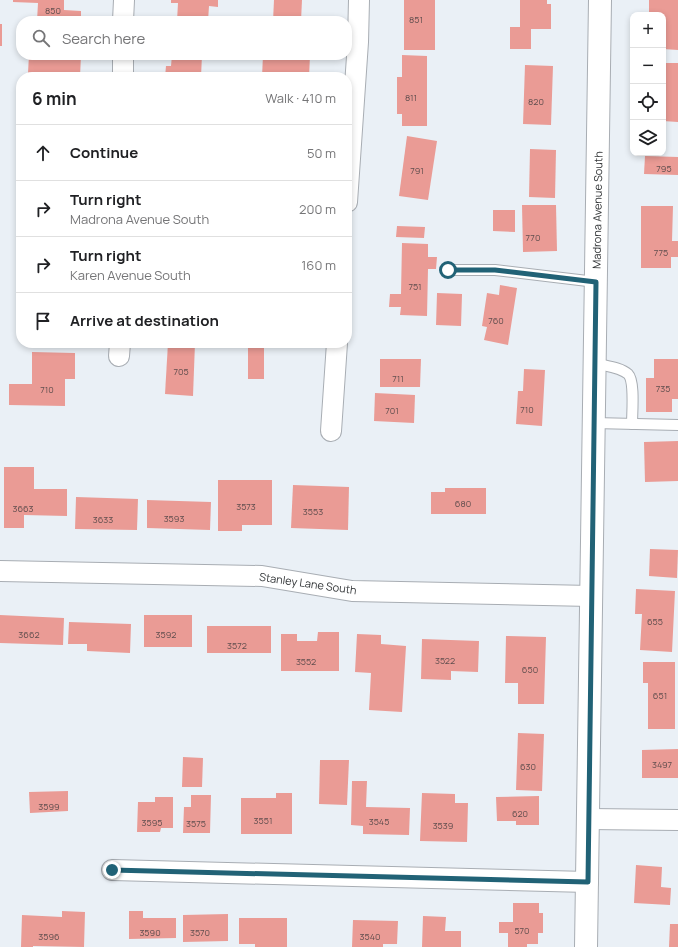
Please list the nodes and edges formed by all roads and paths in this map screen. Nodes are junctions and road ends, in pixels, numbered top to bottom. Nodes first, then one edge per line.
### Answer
1 (124, 0) edge
2 (359, 0) edge
3 (600, 0) edge
4 (124, 16) edge
5 (123, 60) edge
6 (123, 72) edge
7 (352, 129) edge
8 (448, 270) dead end
9 (596, 282) junction
10 (337, 348) edge
11 (595, 363) junction
12 (594, 423) junction
13 (632, 424) junction
14 (678, 425) edge
15 (331, 431) dead end
16 (0, 571) edge
17 (591, 596) junction
18 (589, 819) junction
19 (678, 820) edge
20 (112, 870) dead end
21 (588, 882) junction
22 (586, 947) edge

1 - 4 street
2 - 7 street
3 - 9 main road, Madrona Avenue South
5 - 6 street
8 - 9 lane
9 - 11 main road, Madrona Avenue South
10 - 15 street
11 - 12 main road, Madrona Avenue South
11 - 13 lane
12 - 13 lane
12 - 17 main road, Madrona Avenue South
13 - 14 lane
16 - 17 street, Stanley Lane South
17 - 18 main road, Madrona Avenue South
18 - 19 street
18 - 21 main road, Madrona Avenue South
20 - 21 street
21 - 22 main road, Madrona Avenue South

